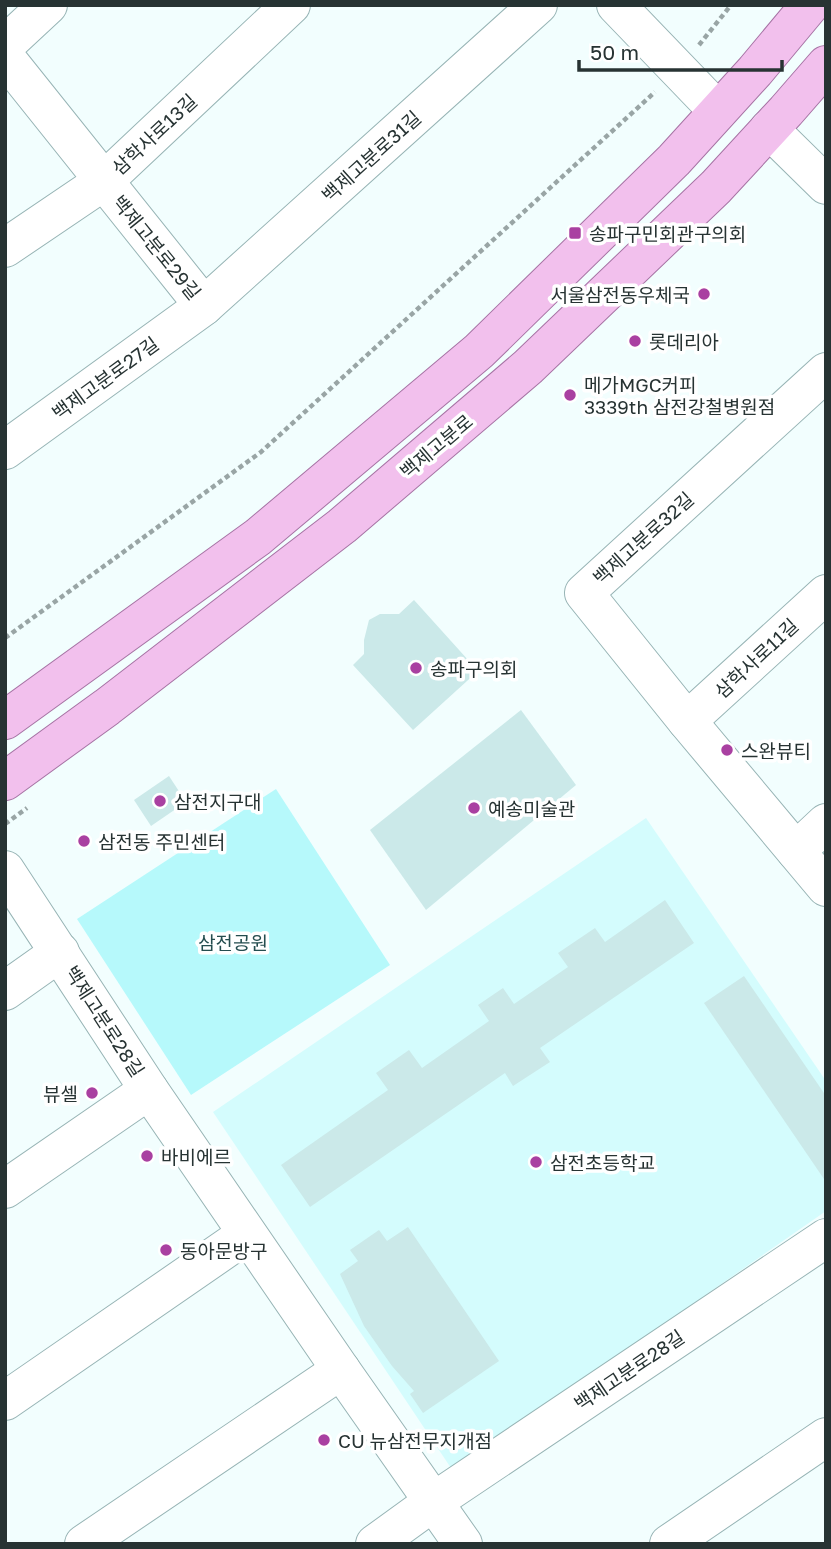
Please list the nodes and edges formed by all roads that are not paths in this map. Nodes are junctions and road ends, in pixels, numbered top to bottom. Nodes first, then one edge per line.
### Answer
1 (48, 5) edge
2 (291, 5) edge
3 (538, 5) edge
4 (616, 5) edge
5 (810, 5) edge
6 (5, 45) edge
7 (5, 57) edge
8 (826, 65) edge
9 (719, 111) junction
10 (769, 129) junction
11 (104, 181) junction
12 (826, 185) edge
13 (5, 248) edge
14 (204, 306) junction
15 (826, 372) edge
16 (5, 450) edge
17 (826, 594) edge
18 (5, 720) edge
19 (687, 721) junction
20 (5, 781) edge
21 (826, 823) edge
22 (796, 851) junction
23 (5, 870) edge
24 (826, 887) edge
25 (60, 952) junction
26 (5, 991) edge
27 (149, 1090) junction
28 (5, 1189) edge
29 (247, 1234) junction
30 (826, 1238) edge
31 (341, 1370) junction
32 (5, 1401) edge
33 (826, 1437) edge
34 (433, 1502) junction
35 (83, 1544) edge
36 (375, 1544) edge
37 (463, 1544) edge
38 (669, 1544) edge

1 - 6 street
2 - 11 street, 삼학사로13길
3 - 14 street, 백제고분로31길
4 - 9 street
5 - 9 main road
7 - 11 street, 백제고분로29길
8 - 10 main road, 백제고분로
9 - 18 main road
10 - 12 street
10 - 20 main road, 백제고분로
11 - 13 street, 삼학사로13길
11 - 14 street, 백제고분로29길
14 - 16 street, 백제고분로27길
15 - 19 street, 백제고분로32길
17 - 19 street, 삼학사로11길
19 - 22 street, 백제고분로32길
21 - 22 street
22 - 24 street, 백제고분로32길
23 - 25 street, 백제고분로28길
25 - 26 street, 백제고분로28길
25 - 27 street, 백제고분로28길
27 - 28 street, 백제고분로28길
27 - 29 street, 백제고분로28길
29 - 31 street, 백제고분로28길
29 - 32 street
30 - 34 street, 백제고분로28길
31 - 34 street, 백제고분로28길
31 - 35 street
33 - 38 street
34 - 36 street, 백제고분로28길
34 - 37 street, 백제고분로28길

